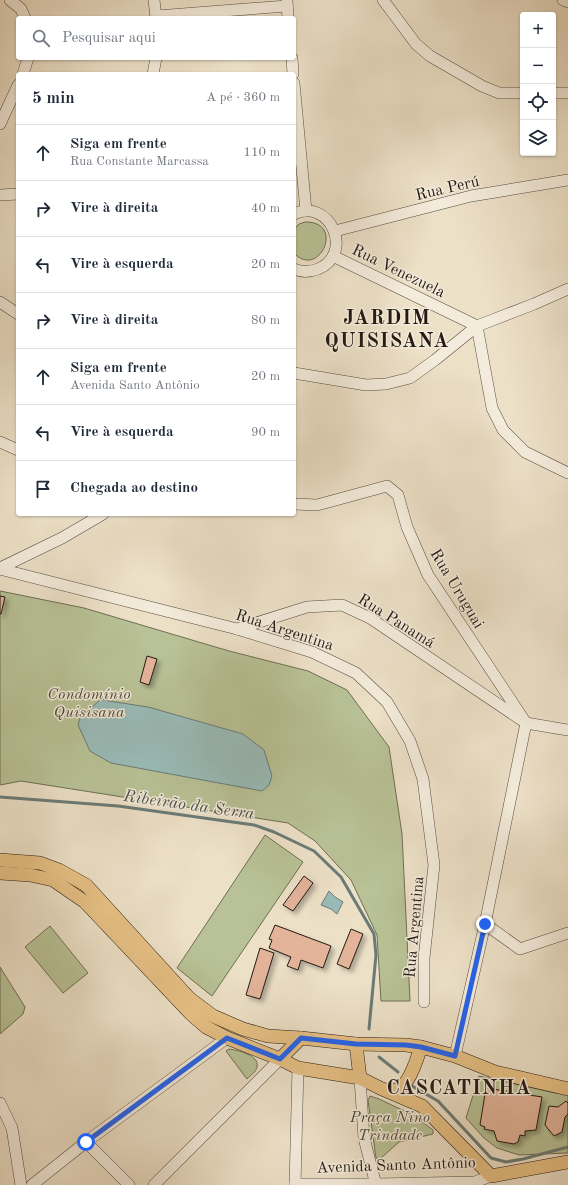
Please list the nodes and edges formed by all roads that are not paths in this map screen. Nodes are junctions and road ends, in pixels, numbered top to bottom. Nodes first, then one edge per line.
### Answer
1 (10, 0) edge
2 (154, 0) edge
3 (383, 0) edge
4 (563, 0) edge
5 (568, 2) edge
6 (287, 3) edge
7 (25, 16) edge
8 (156, 16) edge
9 (165, 16) edge
10 (288, 16) edge
11 (27, 60) edge
12 (156, 60) edge
13 (292, 60) edge
14 (24, 72) edge
15 (153, 72) edge
16 (293, 72) edge
17 (16, 89) edge
18 (520, 93) edge
19 (556, 93) edge
20 (568, 93) edge
21 (296, 104) edge
22 (0, 124) edge
23 (568, 180) edge
24 (16, 194) edge
25 (0, 195) edge
26 (306, 211) junction
27 (296, 214) edge
28 (335, 231) junction
29 (333, 256) junction
30 (296, 271) edge
31 (568, 289) edge
32 (0, 302) edge
33 (16, 313) edge
34 (476, 326) junction
35 (296, 373) edge
36 (0, 442) edge
37 (16, 449) edge
38 (568, 474) edge
39 (296, 504) edge
40 (100, 516) edge
41 (0, 568) edge
42 (237, 629) junction
43 (526, 722) junction
44 (568, 730) edge
45 (0, 860) edge
46 (0, 873) edge
47 (485, 924) junction
48 (568, 933) edge
49 (424, 1002) dead end
50 (227, 1038) junction
51 (301, 1038) junction
52 (356, 1044) junction
53 (421, 1047) junction
54 (455, 1056) junction
55 (280, 1059) junction
56 (298, 1068) junction
57 (360, 1078) junction
58 (380, 1088) junction
59 (568, 1089) edge
60 (0, 1103) edge
61 (86, 1142) junction
62 (568, 1162) edge
63 (491, 1176) junction
64 (21, 1185) edge
65 (32, 1185) edge
66 (129, 1185) edge
67 (154, 1185) edge
68 (295, 1185) edge
69 (376, 1185) edge

1 - 7 street
2 - 8 street
3 - 18 street
4 - 5 street
6 - 9 street
6 - 10 street
11 - 14 street
12 - 15 street
13 - 16 street
17 - 22 street
19 - 20 street
21 - 26 street
23 - 28 street, Rua Perú
24 - 25 street
26 - 27 street
26 - 28 street
28 - 29 street
29 - 30 street
29 - 34 street, Rua Venezuela
31 - 34 street
32 - 33 street
34 - 35 street
34 - 38 street
36 - 37 street
39 - 43 street, Rua Uruguai
40 - 41 street
41 - 42 street, Rua Argentina
42 - 43 street, Rua Panamá
42 - 49 street, Rua Argentina
43 - 44 street
43 - 47 street
45 - 51 main road
46 - 50 main road
47 - 48 street
47 - 54 street
50 - 55 main road
50 - 61 street
51 - 52 main road
51 - 55 main road
52 - 53 main road
52 - 57 main road
53 - 54 main road
53 - 58 main road
54 - 59 main road
55 - 56 main road
55 - 67 street
56 - 57 main road
56 - 68 street
57 - 58 main road
57 - 69 street
58 - 63 main road
60 - 64 street
61 - 65 street
61 - 66 street
62 - 63 main road, Avenida Santo Antônio
63 - 69 street, Avenida Santo Antônio
68 - 69 street, Avenida Santo Antônio

